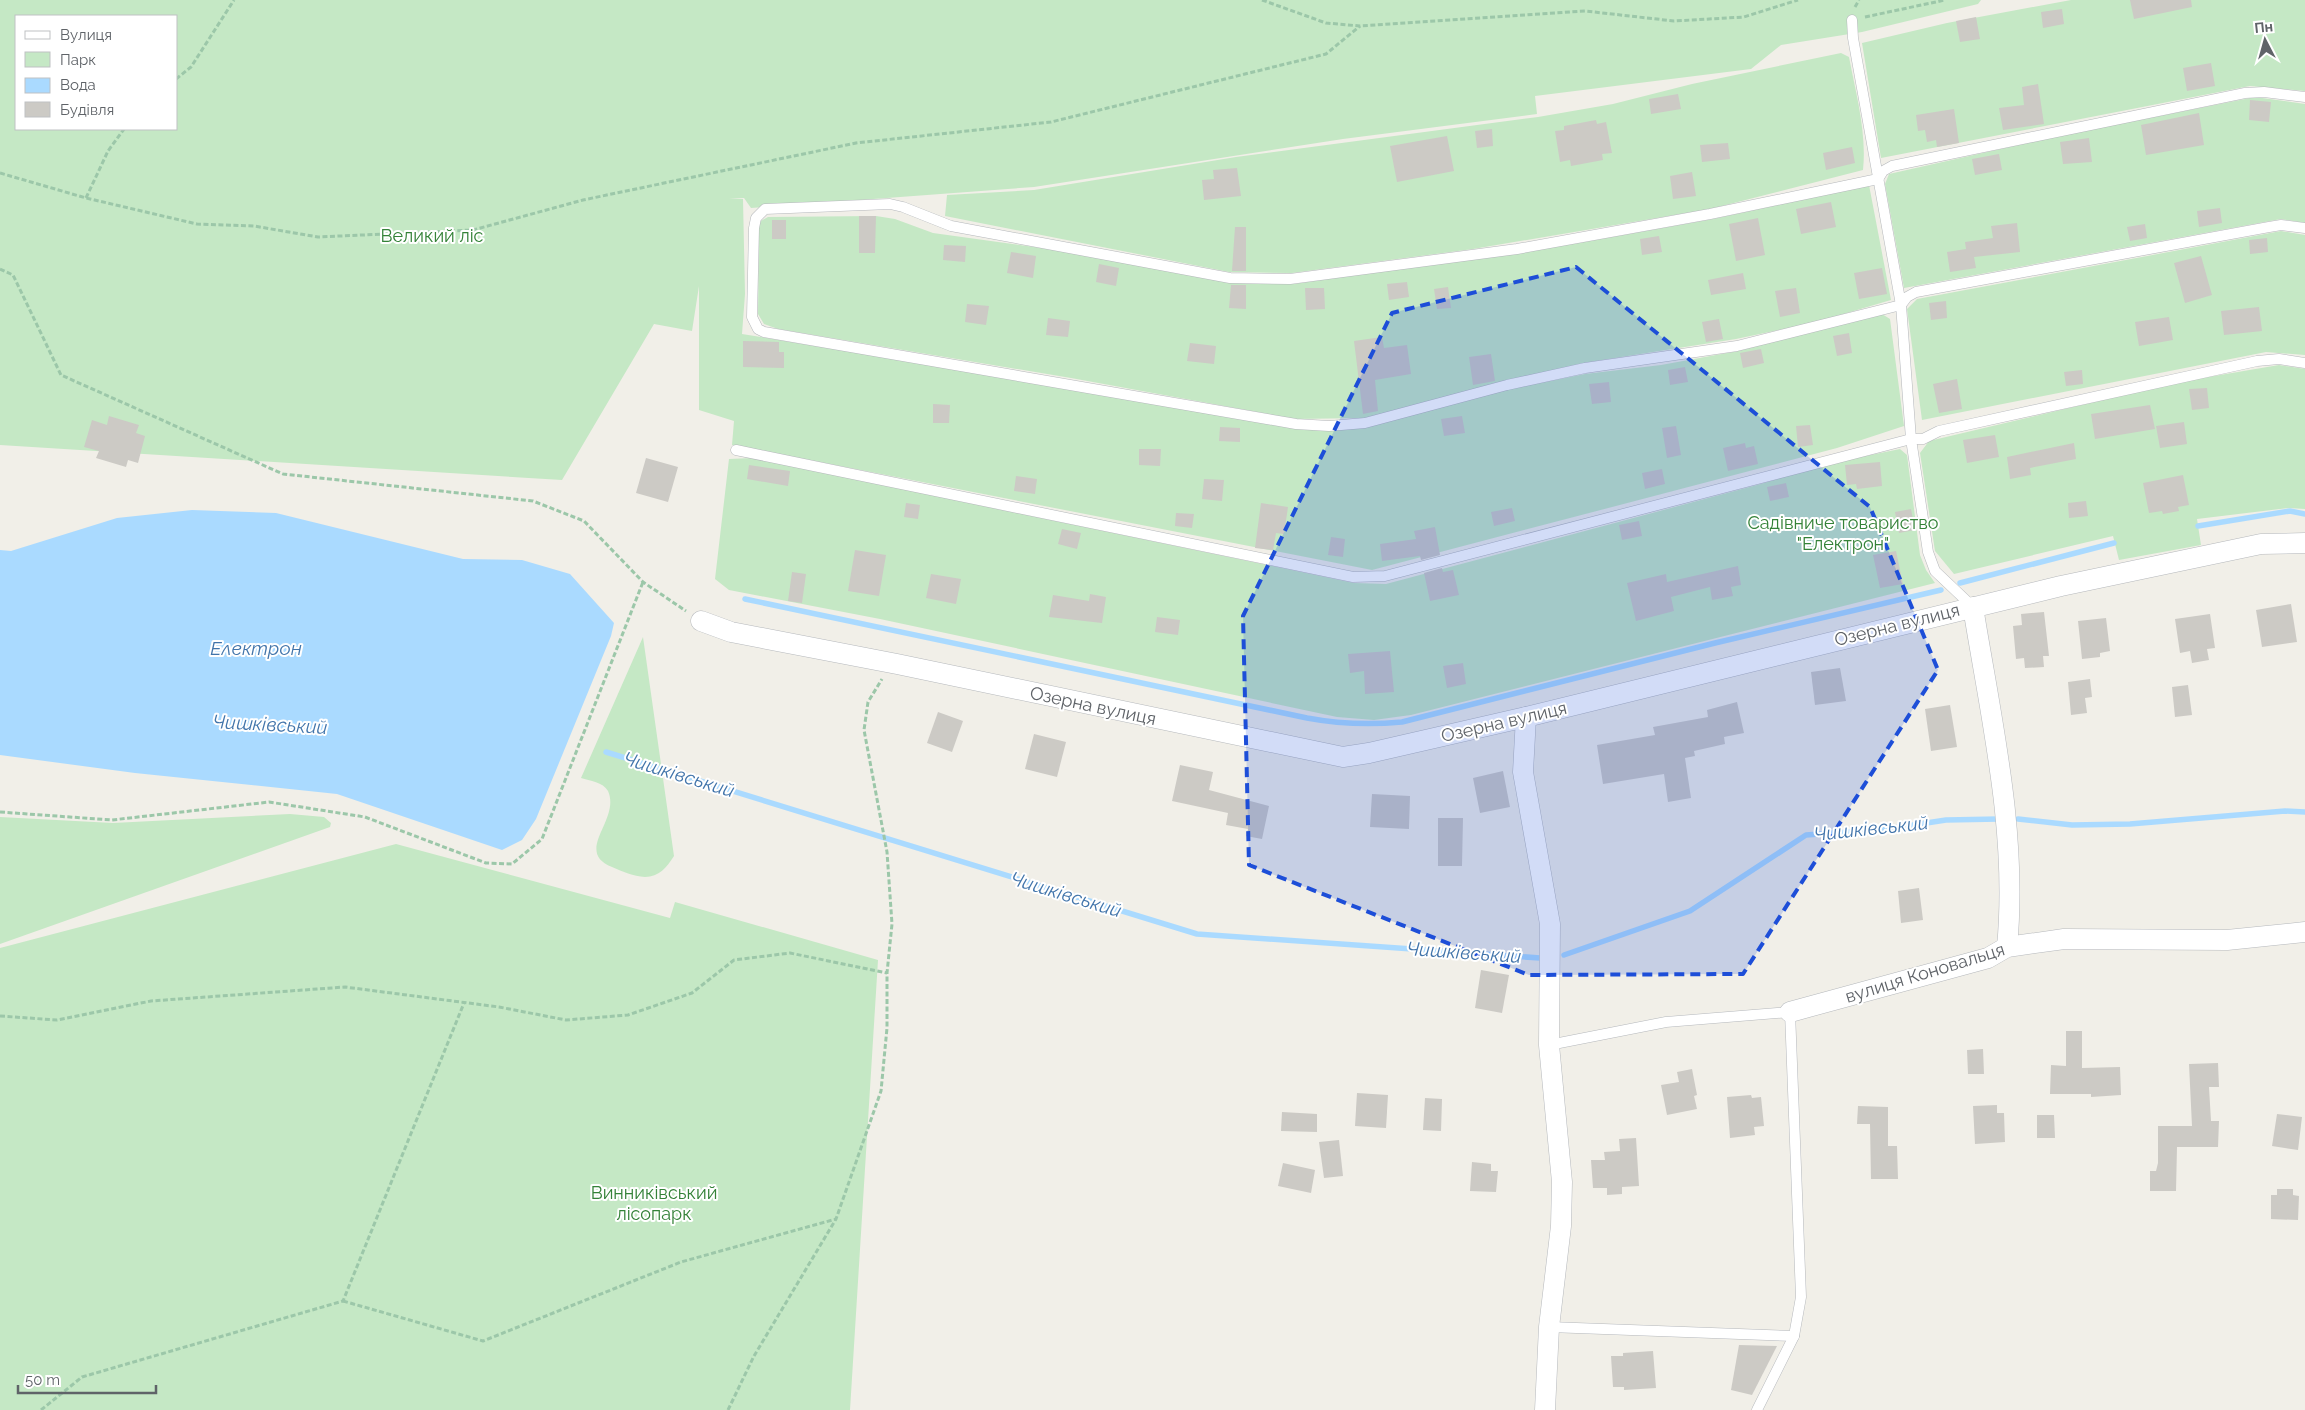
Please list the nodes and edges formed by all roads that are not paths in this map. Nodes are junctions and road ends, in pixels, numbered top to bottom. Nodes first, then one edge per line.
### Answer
1 (1852, 20) road end
2 (2305, 97) edge
3 (1878, 179) junction
4 (2305, 228) edge
5 (1900, 305) junction
6 (2305, 363) edge
7 (1911, 439) junction
8 (736, 450) dead end
9 (2305, 543) edge
10 (1973, 607) junction
11 (701, 621) road end
12 (1526, 717) junction
13 (2305, 932) edge
14 (2007, 947) junction
15 (1790, 1012) junction
16 (1549, 1045) junction
17 (1549, 1327) junction
18 (1794, 1336) junction
19 (1545, 1410) edge
20 (1757, 1410) edge

1 - 3 lane
2 - 3 lane
3 - 5 lane
3 - 5 lane
4 - 5 lane
5 - 7 lane
6 - 7 lane
7 - 8 lane
7 - 10 lane
9 - 10 street, Озерна вулиця
10 - 12 street, Озерна вулиця
10 - 14 street
11 - 12 street, Озерна вулиця
12 - 16 street
13 - 14 street, вулиця Коновальця
14 - 15 street, вулиця Коновальця
15 - 16 lane, вулиця Коновальця
15 - 18 lane
16 - 17 street
17 - 18 lane
17 - 19 street
18 - 20 lane

